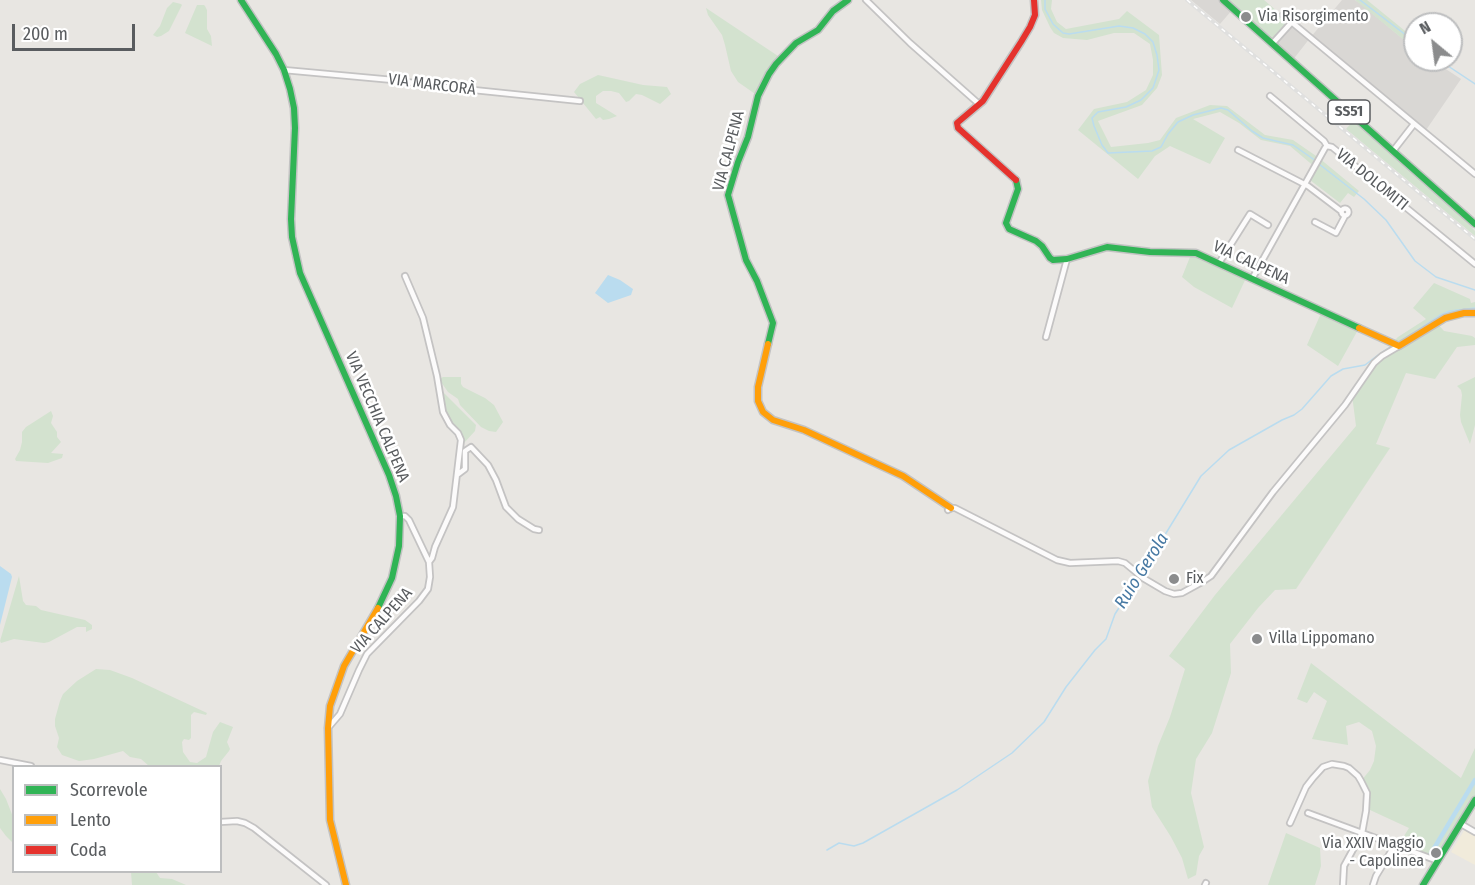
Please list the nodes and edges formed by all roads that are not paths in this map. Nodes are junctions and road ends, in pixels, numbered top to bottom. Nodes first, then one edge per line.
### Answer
1 (241, 0) edge
2 (848, 0) edge
3 (866, 0) edge
4 (1034, 0) edge
5 (1222, 0) edge
6 (1283, 15) dead end
7 (1291, 23) junction
8 (1272, 44) junction
9 (284, 70) junction
10 (1270, 96) dead end
11 (580, 101) dead end
12 (979, 104) junction
13 (1414, 124) junction
14 (1327, 146) junction
15 (1238, 150) dead end
16 (1393, 151) junction
17 (1475, 174) edge
18 (1305, 184) junction
19 (1315, 222) dead end
20 (1475, 224) edge
21 (1268, 225) dead end
22 (1067, 259) junction
23 (1219, 263) junction
24 (1475, 264) edge
25 (405, 276) dead end
26 (1252, 279) junction
27 (1475, 313) edge
28 (1046, 337) dead end
29 (1397, 344) junction
30 (459, 475) junction
31 (950, 509) joint
32 (400, 516) junction
33 (539, 530) dead end
34 (429, 562) junction
35 (355, 647) junction
36 (367, 654) junction
37 (328, 728) junction
38 (0, 760) edge
39 (26, 765) edge
40 (1475, 800) edge
41 (1308, 813) dead end
42 (222, 822) edge
43 (1290, 823) dead end
44 (1461, 824) junction
45 (1475, 832) edge
46 (1362, 833) junction
47 (1395, 845) junction
48 (1438, 861) junction
49 (326, 885) edge
50 (346, 885) edge
51 (1343, 885) edge
52 (1373, 885) edge
53 (1423, 885) edge

1 - 9 street, VIA VECCHIA CALPENA
2 - 31 street, VIA CALPENA
3 - 12 street
4 - 12 street
5 - 8 street, SS51
6 - 7 street
7 - 8 street
7 - 13 street
8 - 16 street, SS51
9 - 11 street, VIA MARCORÀ
9 - 32 street, VIA VECCHIA CALPENA
10 - 14 street, VIA DOLOMITI
12 - 22 street
13 - 16 street
13 - 17 street
14 - 18 street
14 - 24 street, VIA DOLOMITI
15 - 18 street
16 - 20 street, SS51
18 - 19 street
18 - 26 street
21 - 23 street
22 - 23 street, VIA CALPENA
22 - 28 street
23 - 26 street, VIA CALPENA
25 - 30 street, VIA CALPENA
26 - 29 street, VIA CALPENA
27 - 29 street, VIA CALPENA
29 - 31 street, VIA CALPENA
30 - 33 street, VIA CALPENA
30 - 34 street, VIA CALPENA
32 - 34 street, VIA CALPENA
32 - 35 street, VIA VECCHIA CALPENA
34 - 36 street, VIA CALPENA
35 - 36 street
35 - 37 street, VIA VECCHIA CALPENA
36 - 37 street, VIA CALPENA
37 - 50 street, VIA VECCHIA CALPENA
38 - 39 street
40 - 44 street
41 - 46 street
42 - 49 street
43 - 46 street
44 - 45 street
44 - 48 street
46 - 47 street
46 - 51 street
47 - 48 street
47 - 52 street
48 - 53 street

